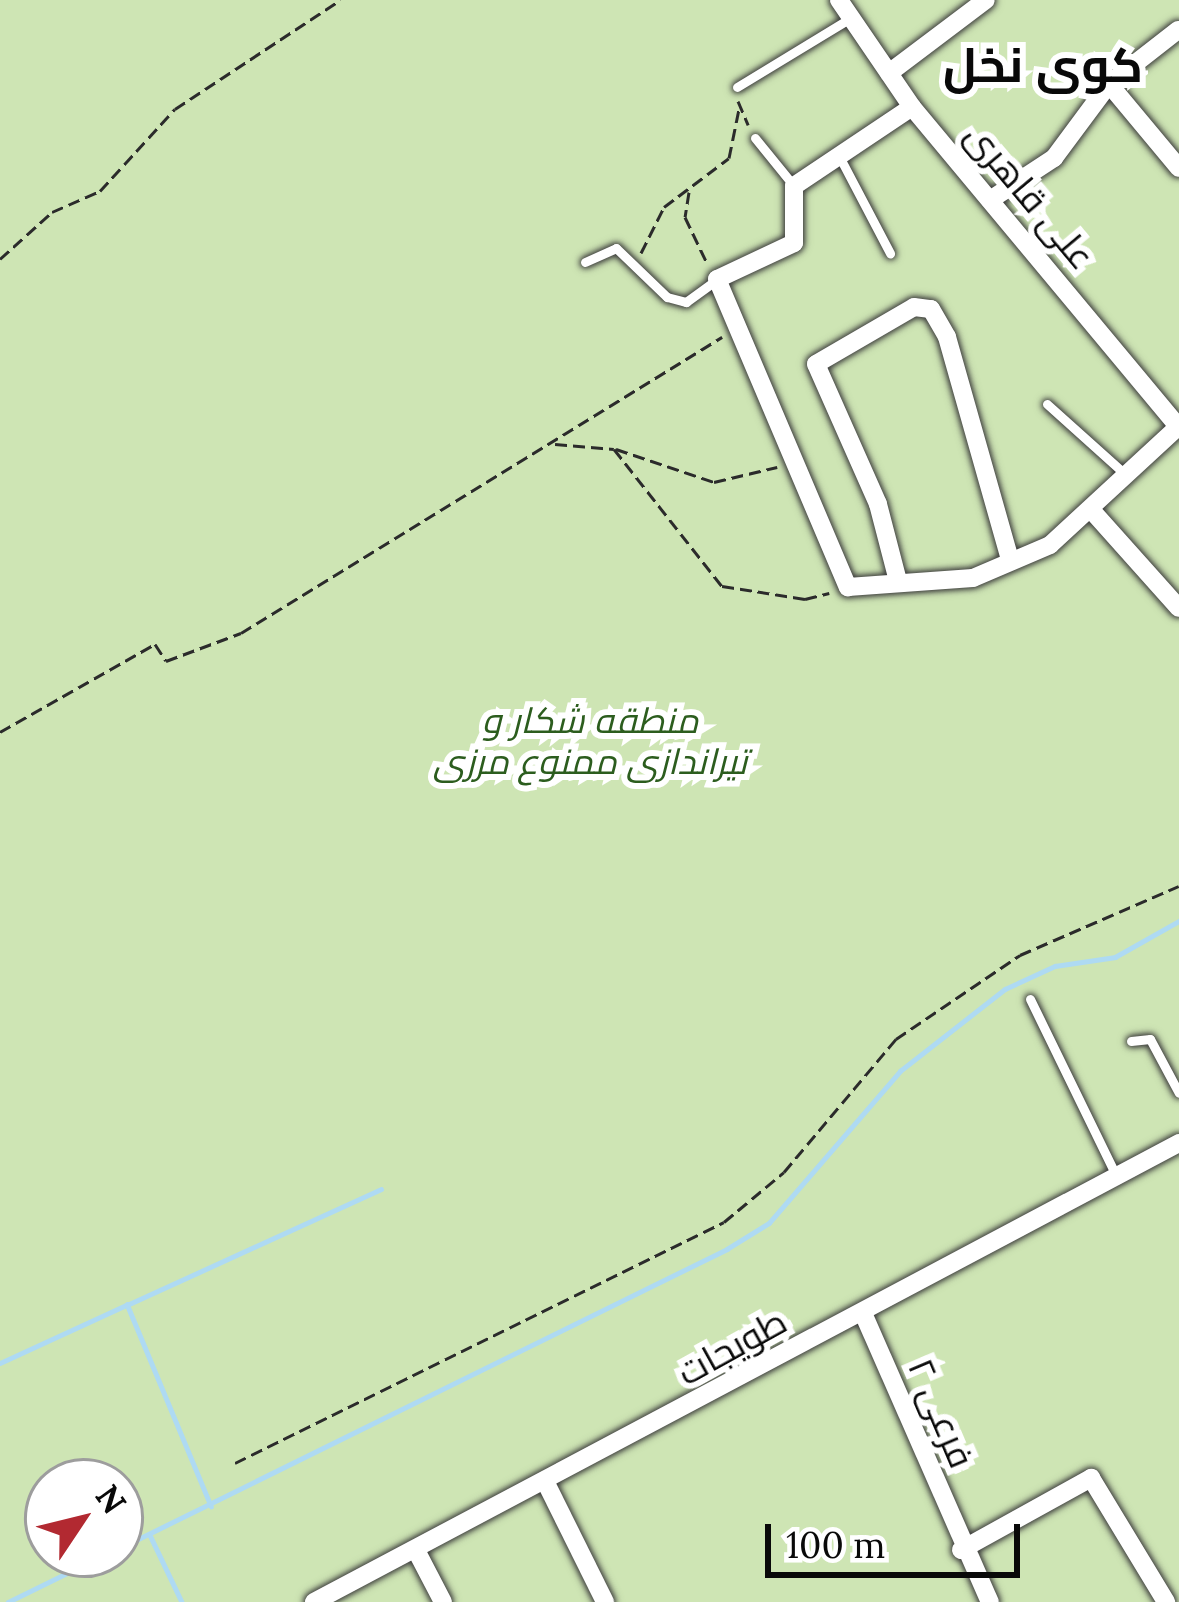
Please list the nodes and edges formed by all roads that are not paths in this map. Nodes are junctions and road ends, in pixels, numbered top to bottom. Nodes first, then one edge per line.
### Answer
1 (838, 0) edge
2 (986, 0) edge
3 (852, 17) junction
4 (1178, 30) edge
5 (889, 74) junction
6 (1108, 84) junction
7 (737, 87) road end
8 (912, 107) junction
9 (755, 139) road end
10 (836, 151) junction
11 (1179, 168) edge
12 (794, 186) junction
13 (990, 200) junction
14 (890, 254) dead end
15 (584, 262) dead end
16 (717, 279) junction
17 (1047, 404) dead end
18 (1172, 404) edge
19 (1179, 428) edge
20 (1126, 475) junction
21 (1094, 513) junction
22 (1009, 556) junction
23 (898, 581) junction
24 (1179, 608) edge
25 (1030, 999) dead end
26 (1131, 1041) dead end
27 (1179, 1093) edge
28 (1179, 1143) edge
29 (1116, 1175) junction
30 (863, 1313) junction
31 (548, 1485) junction
32 (962, 1550) junction
33 (418, 1554) junction
34 (314, 1602) edge
35 (443, 1602) edge
36 (605, 1602) edge
37 (990, 1602) edge
38 (1166, 1602) edge

1 - 3 street, علی قاهری
2 - 5 street
3 - 5 street, علی قاهری
3 - 7 lane
4 - 6 street
5 - 8 street, علی قاهری
6 - 11 street
6 - 13 street
8 - 10 street
8 - 13 street, علی قاهری
9 - 12 lane
10 - 12 street
10 - 14 lane
12 - 16 street
13 - 18 street, علی قاهری
15 - 16 lane
16 - 23 street
17 - 20 lane
18 - 19 street, علی قاهری
19 - 20 street
20 - 21 street
21 - 22 street
21 - 24 street
22 - 23 street
22 - 23 street
25 - 29 lane
26 - 27 lane
28 - 29 street, طویجات
29 - 30 street, طویجات
30 - 31 street, طویجات
30 - 32 street, فرعی ۲
31 - 33 street, طویجات
31 - 36 street
32 - 37 street, فرعی ۲
32 - 38 street
33 - 34 street, طویجات
33 - 35 street

